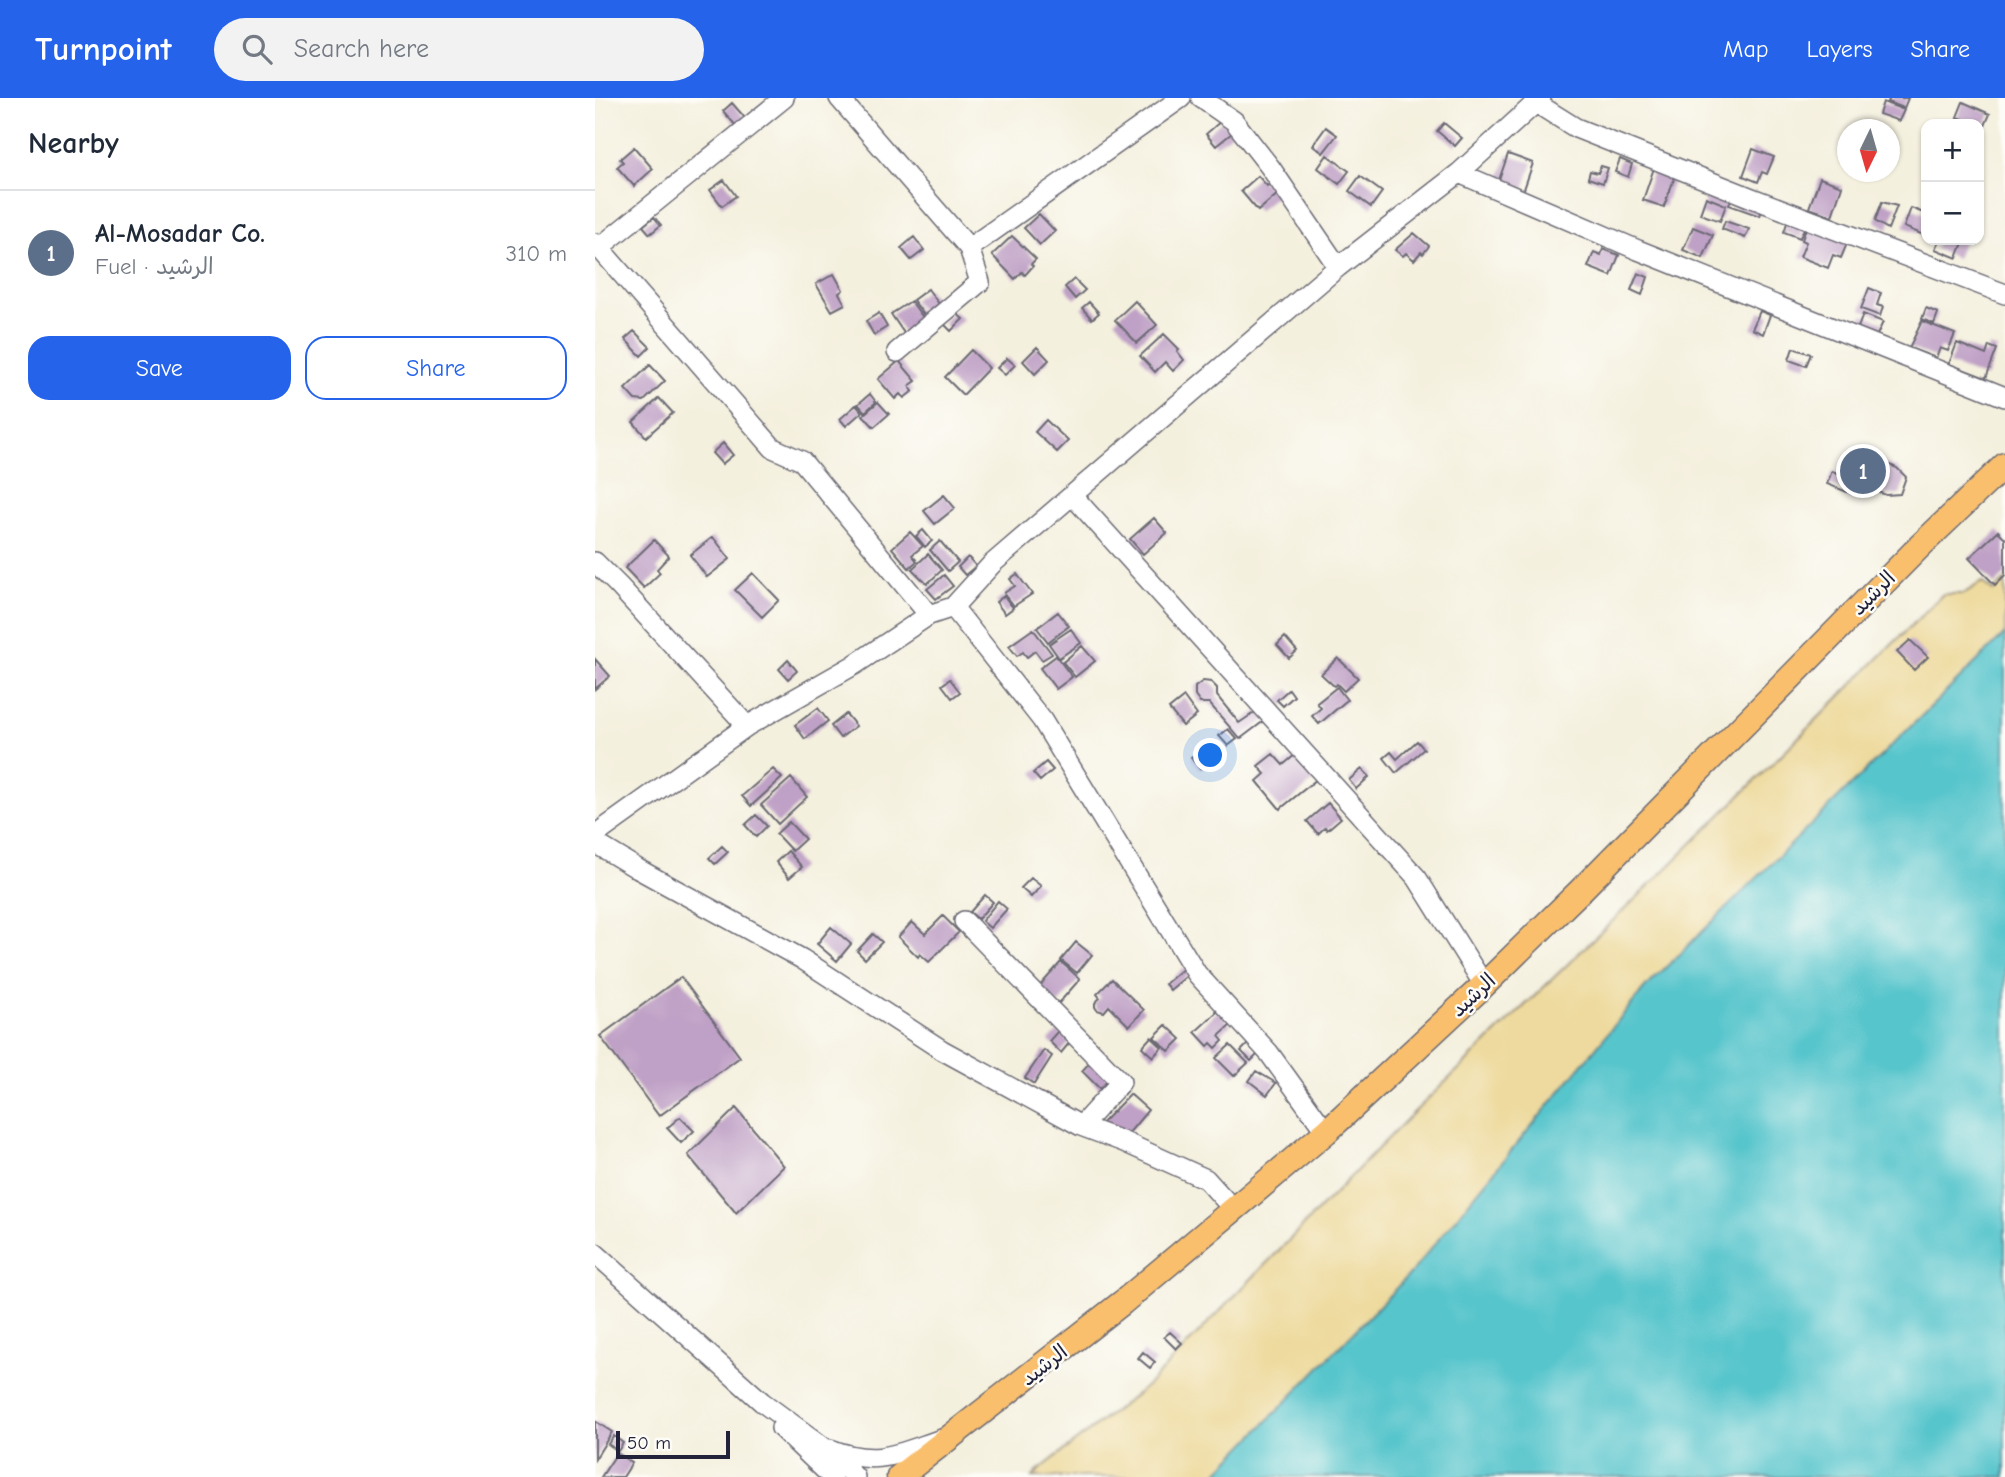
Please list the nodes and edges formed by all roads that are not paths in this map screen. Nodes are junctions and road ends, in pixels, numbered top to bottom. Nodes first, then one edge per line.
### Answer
1 (784, 98) edge
2 (839, 98) edge
3 (1181, 98) edge
4 (1202, 98) edge
5 (1538, 100) edge
6 (1459, 173) junction
7 (598, 245) edge
8 (969, 248) junction
9 (1338, 267) junction
10 (2005, 294) edge
11 (897, 352) dead end
12 (2005, 397) edge
13 (2005, 465) edge
14 (1072, 495) junction
15 (595, 562) edge
16 (954, 607) junction
17 (929, 615) junction
18 (747, 726) junction
19 (595, 835) edge
20 (595, 842) edge
21 (964, 921) dead end
22 (1484, 985) junction
23 (1081, 1126) junction
24 (1326, 1132) junction
25 (1234, 1210) junction
26 (595, 1253) edge
27 (953, 1436) junction
28 (813, 1449) junction
29 (816, 1477) edge
30 (832, 1477) edge
31 (855, 1477) edge
32 (899, 1477) edge

1 - 7 street
2 - 8 street
3 - 8 street
4 - 9 street
5 - 6 street
5 - 10 street
6 - 9 street
6 - 12 street
7 - 17 street
8 - 11 street
9 - 14 street
13 - 22 main road, الرشيد
14 - 16 street
14 - 22 street
15 - 18 street
16 - 17 street
16 - 24 street
17 - 18 street
18 - 19 street
20 - 23 street
21 - 23 street
22 - 24 main road, الرشيد
23 - 25 street
24 - 25 main road, الرشيد
25 - 27 main road, الرشيد
26 - 28 street
27 - 28 street
27 - 32 main road, الرشيد
28 - 29 street
28 - 30 street
28 - 31 street

